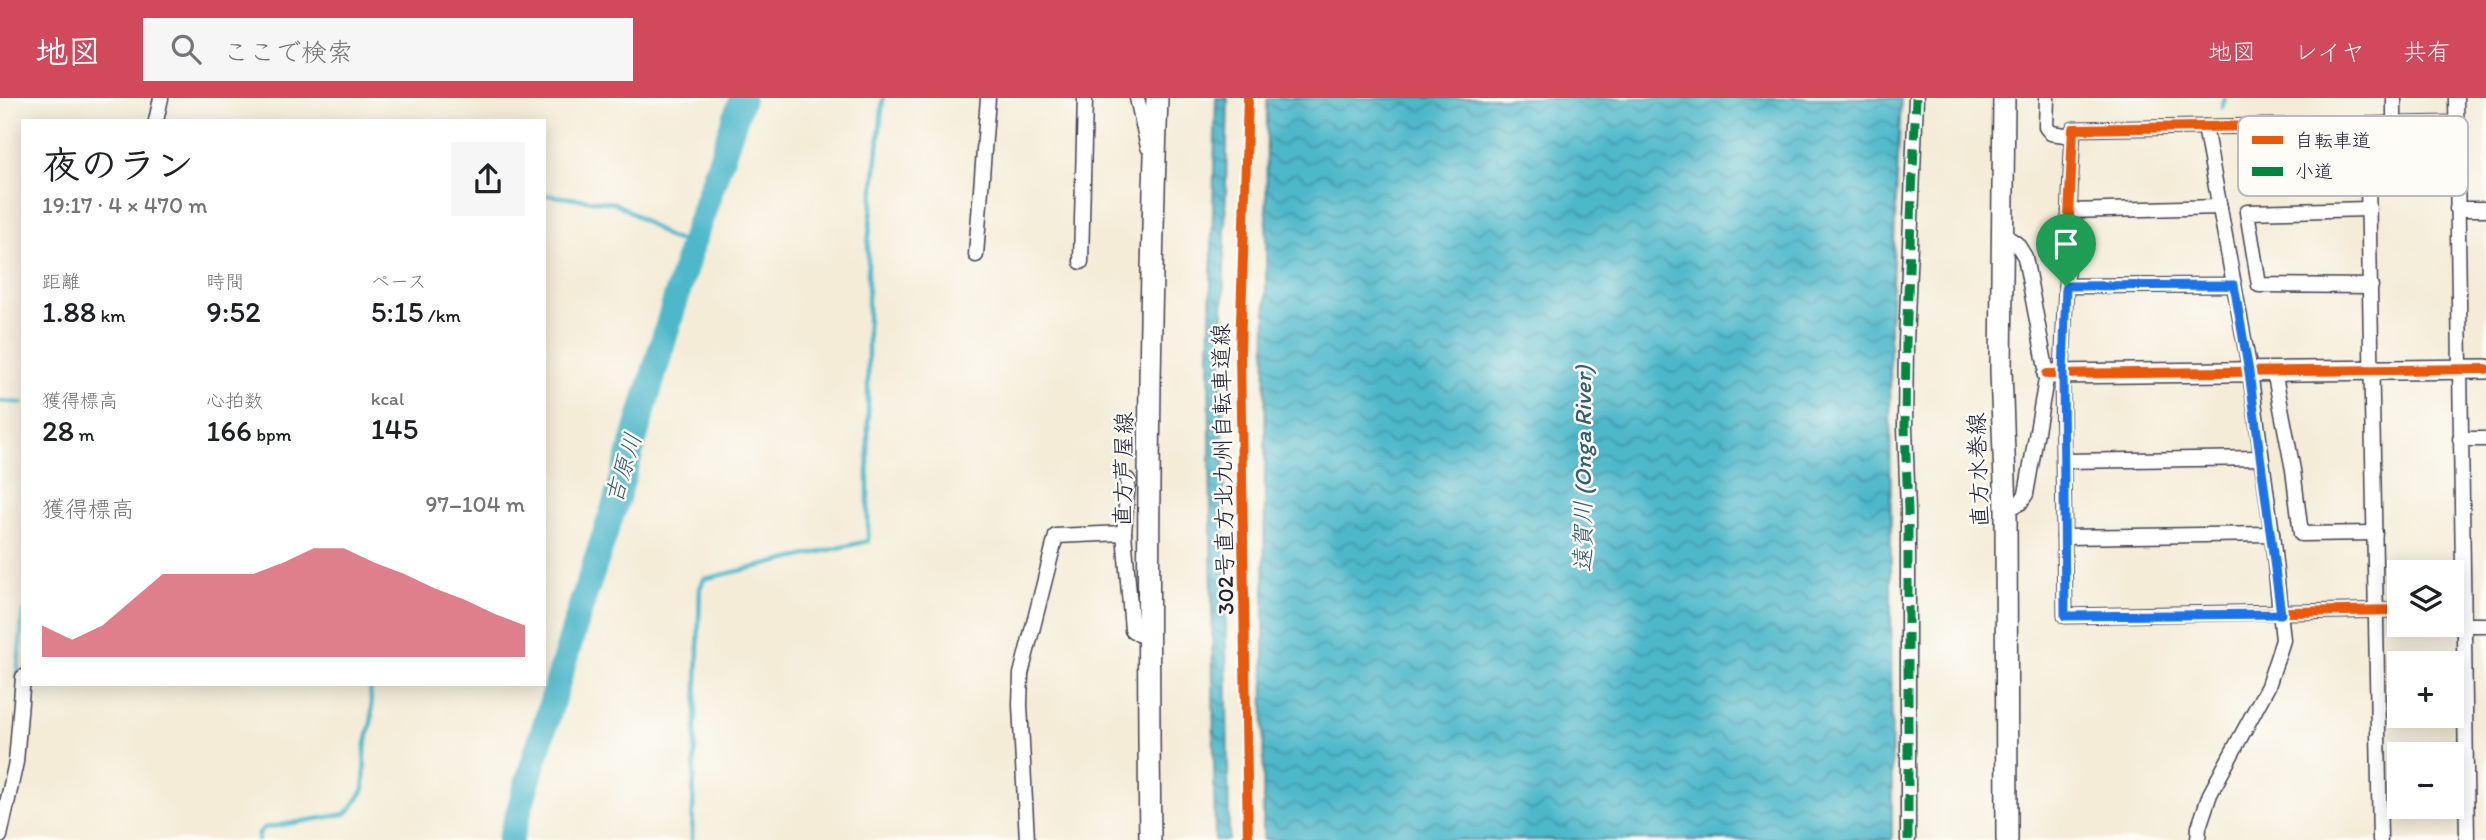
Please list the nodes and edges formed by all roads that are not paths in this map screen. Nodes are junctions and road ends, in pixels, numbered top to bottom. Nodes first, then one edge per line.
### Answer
1 (161, 98) edge
2 (988, 98) edge
3 (1085, 98) edge
4 (1137, 98) edge
5 (1157, 98) edge
6 (1916, 98) edge
7 (2004, 98) edge
8 (2047, 98) edge
9 (2394, 98) edge
10 (2456, 98) edge
11 (2394, 116) edge
12 (2456, 116) edge
13 (156, 119) edge
14 (2205, 127) junction
15 (2238, 127) edge
16 (2072, 136) junction
17 (1154, 154) junction
18 (2369, 196) edge
19 (2457, 196) edge
20 (2220, 207) junction
21 (2369, 209) junction
22 (2457, 209) junction
23 (2486, 209) edge
24 (2069, 211) junction
25 (2004, 234) junction
26 (976, 256) dead end
27 (1081, 262) dead end
28 (2234, 285) junction
29 (2066, 286) junction
30 (2371, 286) junction
31 (2459, 369) junction
32 (2486, 369) edge
33 (2372, 370) junction
34 (2274, 371) junction
35 (2249, 372) junction
36 (2055, 374) junction
37 (2460, 439) junction
38 (2486, 439) edge
39 (2262, 458) junction
40 (2064, 461) junction
41 (1128, 480) dead end
42 (2006, 510) junction
43 (1124, 533) junction
44 (2375, 533) junction
45 (2272, 534) junction
46 (2064, 537) junction
47 (2458, 560) edge
48 (2376, 610) junction
49 (2387, 610) edge
50 (2281, 614) junction
51 (2464, 625) edge
52 (2486, 625) edge
53 (2463, 637) edge
54 (1147, 639) junction
55 (22, 686) edge
56 (0, 836) edge
57 (1027, 840) edge
58 (1150, 840) edge
59 (1908, 840) edge
60 (2007, 840) edge
61 (2198, 840) edge
62 (2380, 840) edge
63 (2467, 840) edge

1 - 13 street
2 - 26 street
3 - 27 street
4 - 17 street
5 - 17 main road, 直方芦屋線
6 - 59 street
7 - 25 main road, 直方水巻線
8 - 16 street
9 - 11 street
10 - 12 street
14 - 15 street
14 - 16 street
14 - 20 street
16 - 24 street
17 - 54 main road, 直方芦屋線
18 - 21 street
19 - 22 street
20 - 24 street
20 - 28 street
21 - 30 street
21 - 30 street
22 - 23 street
22 - 31 street
24 - 29 street
25 - 36 street
25 - 42 main road, 直方水巻線
28 - 29 street
28 - 35 street
29 - 36 street
30 - 33 street
31 - 32 street
31 - 33 street
31 - 37 street
33 - 34 street
33 - 44 street
34 - 35 street
34 - 44 street
35 - 36 street
35 - 39 street
36 - 40 street
36 - 42 street
37 - 38 street
37 - 47 street
39 - 40 street
39 - 45 street
40 - 46 street
41 - 43 street
42 - 60 main road, 直方水巻線
43 - 54 street
43 - 57 street
44 - 48 street
45 - 46 street
45 - 50 street
46 - 50 street
48 - 49 street
48 - 50 street
48 - 62 street
50 - 61 street
51 - 52 street
53 - 63 street
54 - 58 main road, 直方芦屋線
55 - 56 street

